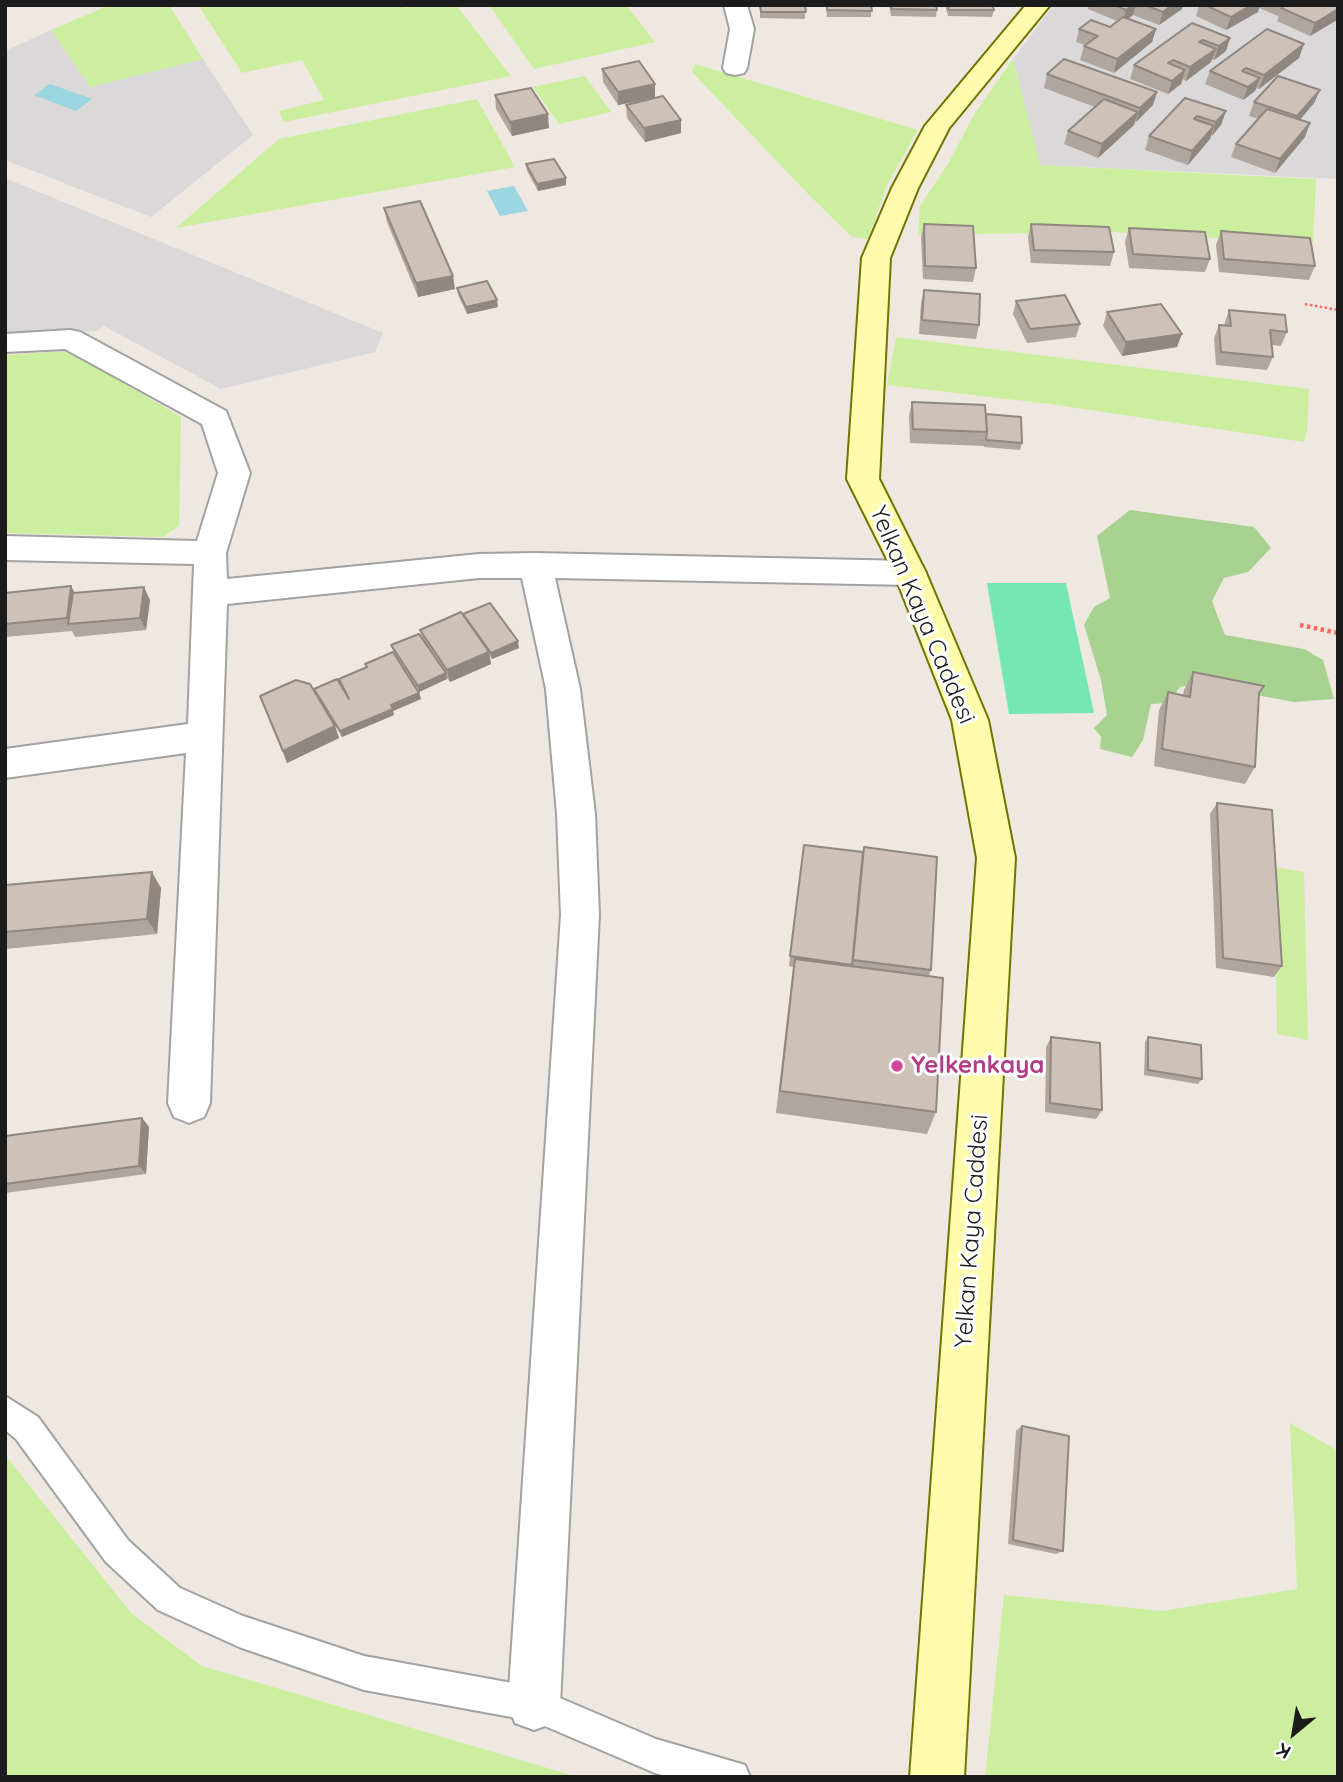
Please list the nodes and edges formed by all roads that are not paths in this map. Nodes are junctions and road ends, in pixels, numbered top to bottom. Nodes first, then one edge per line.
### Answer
1 (735, 5) edge
2 (1039, 5) edge
3 (735, 68) dead end
4 (5, 343) edge
5 (5, 548) edge
6 (210, 553) junction
7 (536, 565) junction
8 (910, 573) junction
9 (211, 593) junction
10 (205, 736) junction
11 (5, 764) edge
12 (189, 1103) dead end
13 (5, 1411) edge
14 (534, 1704) junction
15 (733, 1777) edge
16 (937, 1777) edge

1 - 3 street
2 - 8 street, Yelkan Kaya Caddesi
4 - 6 street
5 - 6 street
6 - 9 street
7 - 8 street
7 - 9 street
7 - 14 street
8 - 16 street, Yelkan Kaya Caddesi
9 - 10 street
10 - 11 street
10 - 12 street
13 - 14 lane
14 - 15 lane

